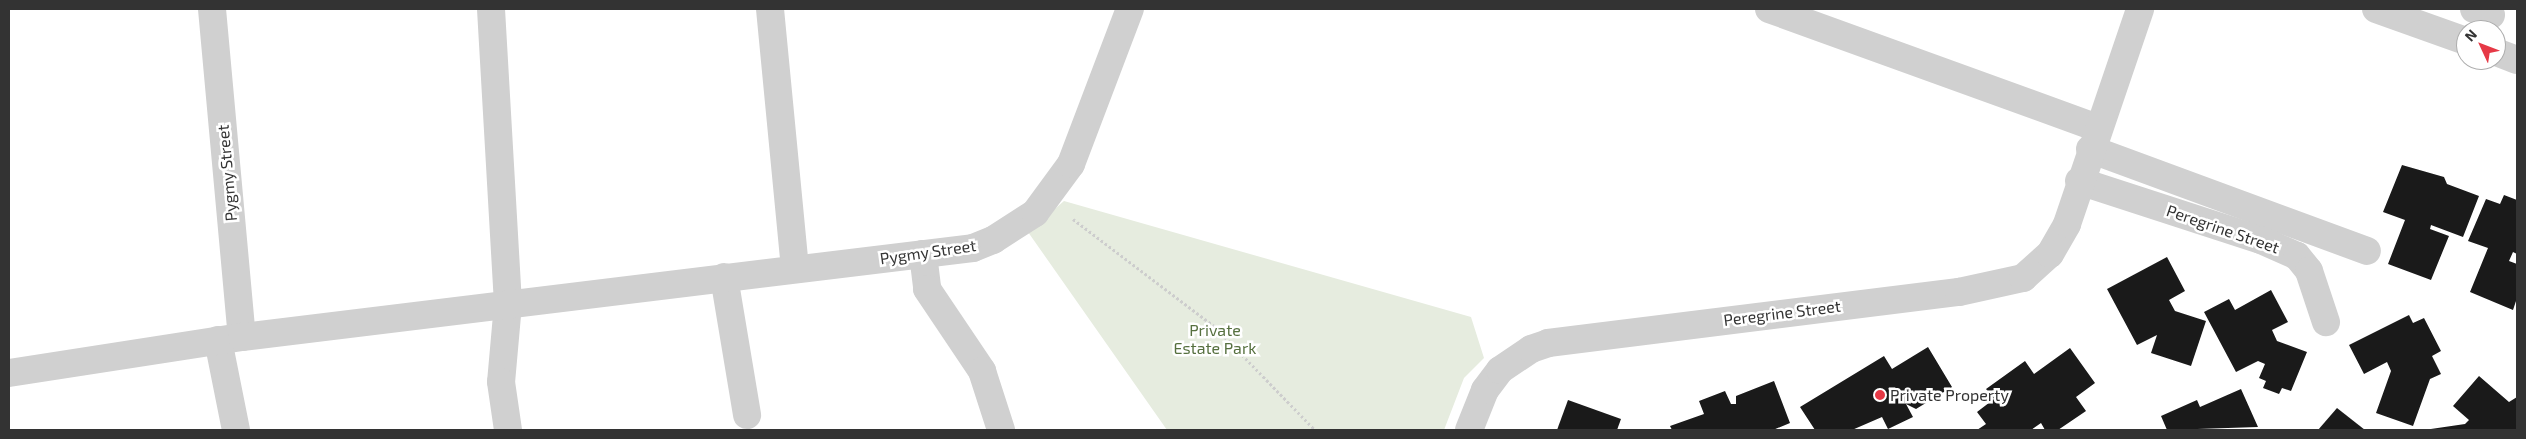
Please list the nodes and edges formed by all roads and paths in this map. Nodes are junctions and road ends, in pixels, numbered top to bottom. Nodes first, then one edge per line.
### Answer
1 (212, 9) edge
2 (492, 9) edge
3 (770, 9) edge
4 (1130, 9) edge
5 (1769, 9) edge
6 (2140, 9) edge
7 (2376, 9) edge
8 (2456, 37) edge
9 (2094, 138) junction
10 (2079, 181) junction
11 (1046, 200) junction
12 (2367, 251) dead end
13 (923, 254) junction
14 (795, 268) junction
15 (724, 277) junction
16 (508, 304) junction
17 (2326, 322) dead end
18 (230, 339) junction
19 (9, 374) edge
20 (746, 415) dead end
21 (236, 430) edge
22 (508, 430) edge
23 (1001, 430) edge
24 (1315, 430) edge
25 (1469, 430) edge

1 - 18 street, Pygmy Street
2 - 16 street
3 - 14 street
4 - 11 street, Pygmy Street
5 - 9 street, Peregrine Street
6 - 9 street, Peregrine Street
7 - 8 street
9 - 10 street, Peregrine Street
9 - 12 street, Peregrine Street
10 - 17 street, Peregrine Street
10 - 25 street, Peregrine Street
11 - 13 street, Pygmy Street
11 - 24 path
13 - 14 street, Pygmy Street
13 - 23 street
14 - 15 street, Pygmy Street
15 - 16 street, Pygmy Street
15 - 20 street
16 - 18 street, Pygmy Street
16 - 22 street
18 - 19 street, Pygmy Street
18 - 21 street

